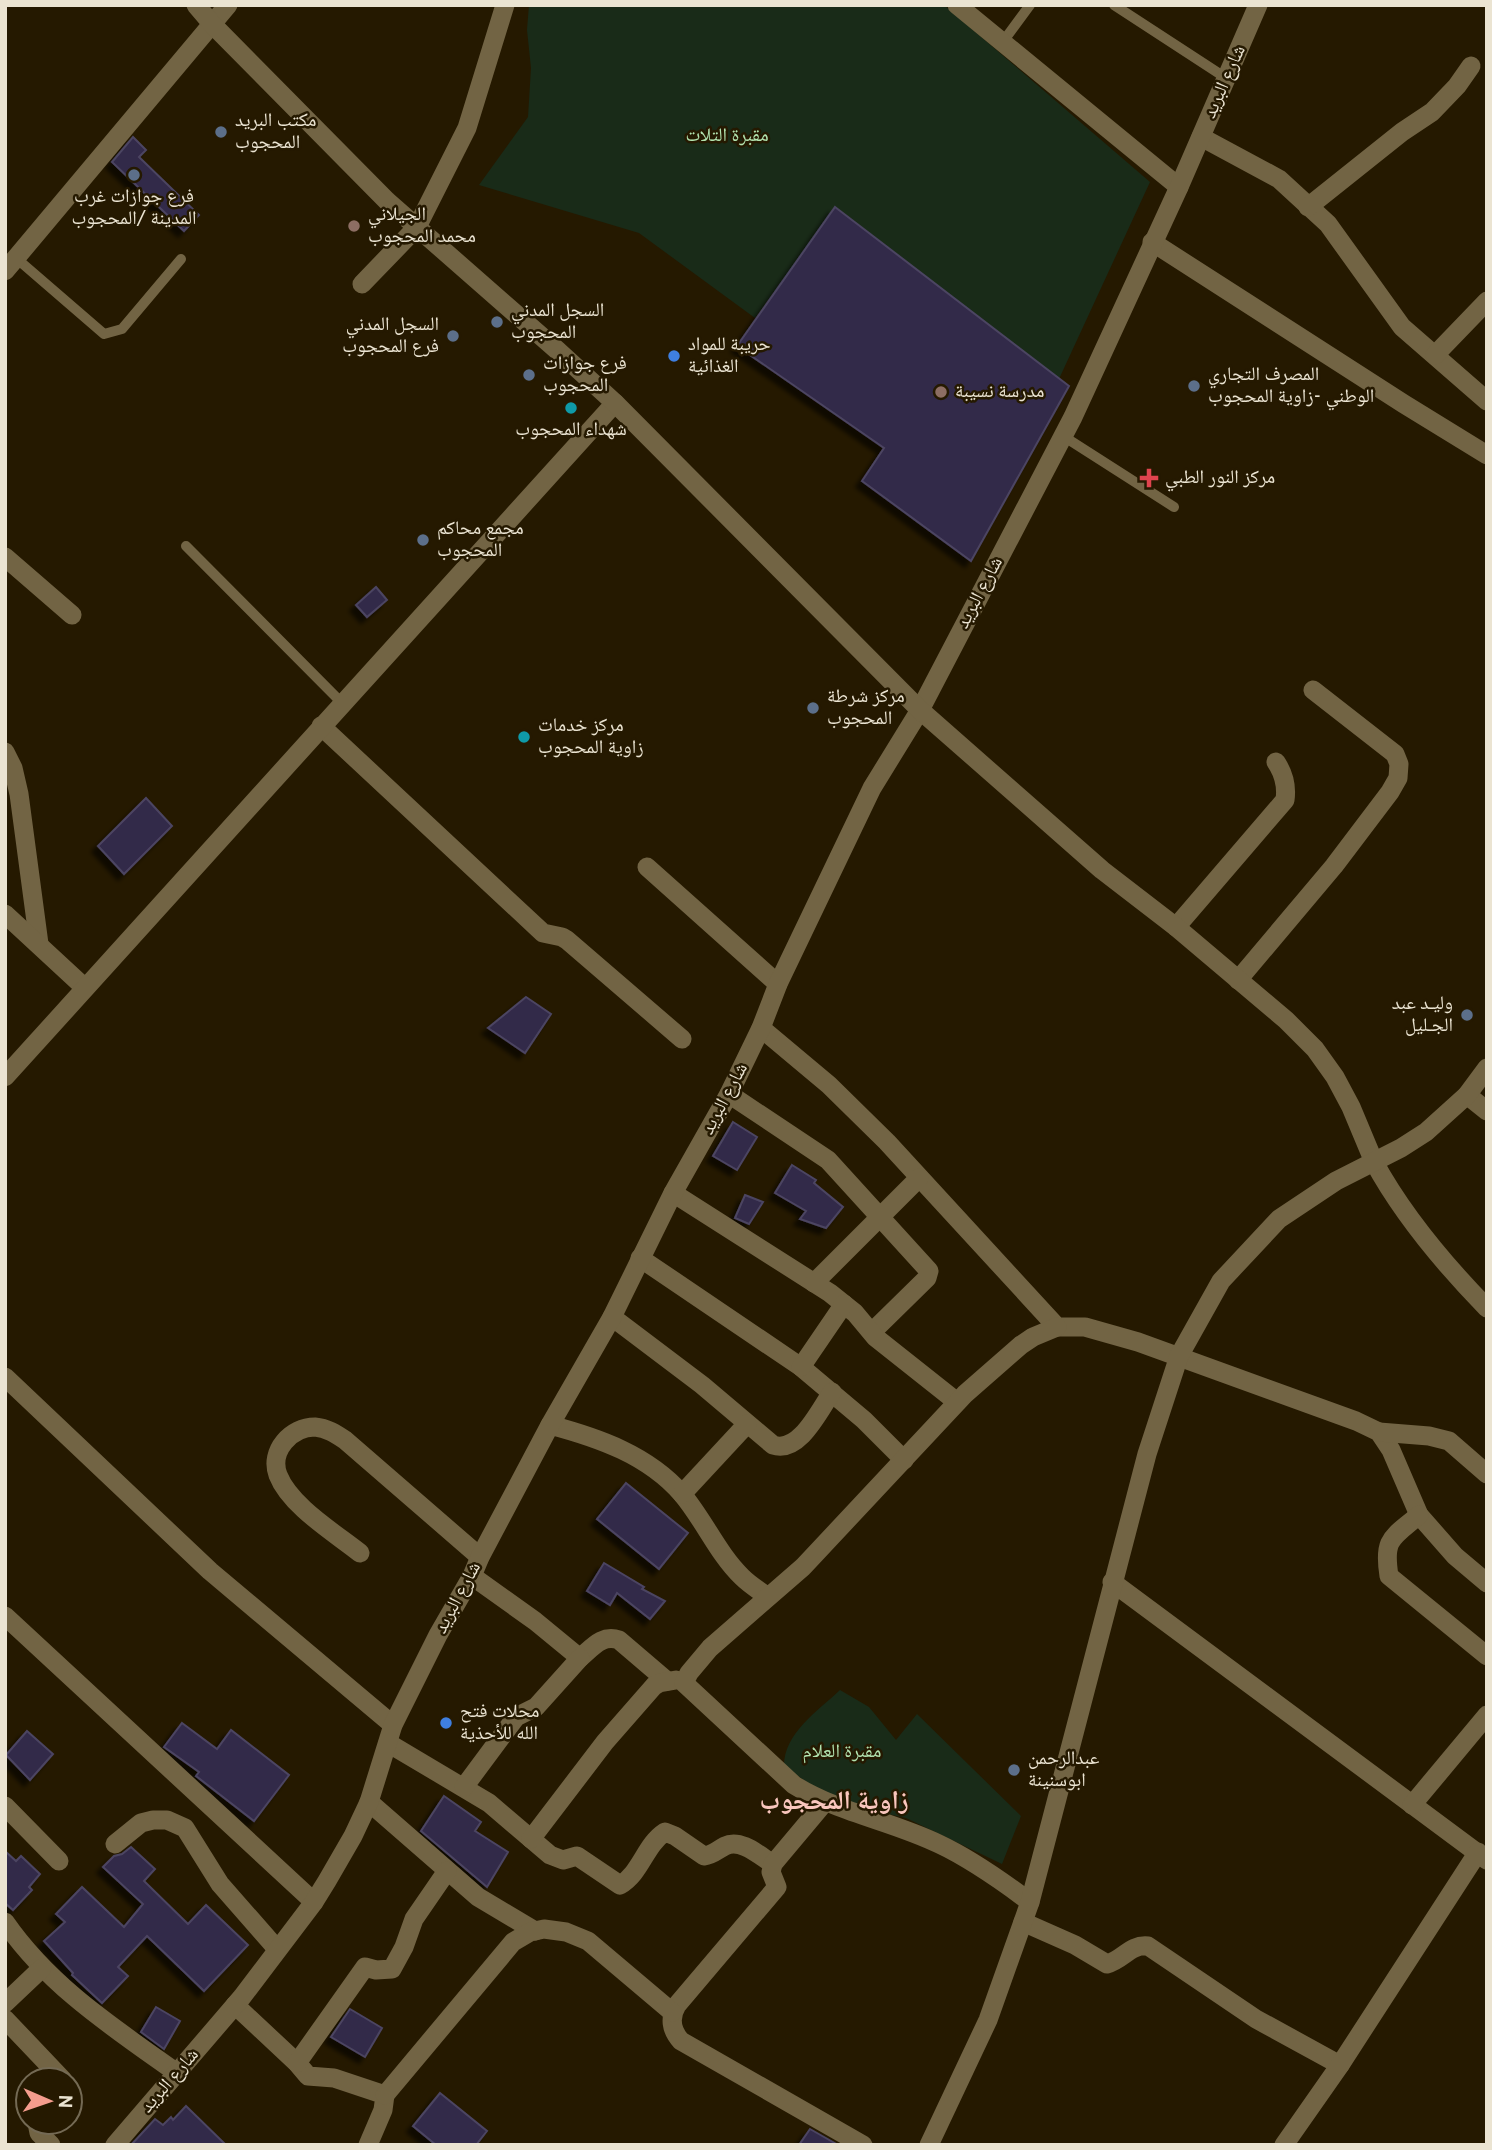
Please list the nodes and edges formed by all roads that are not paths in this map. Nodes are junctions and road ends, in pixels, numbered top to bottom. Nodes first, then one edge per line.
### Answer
1 (196, 5) edge
2 (228, 5) edge
3 (957, 5) edge
4 (1030, 5) edge
5 (1114, 5) edge
6 (1258, 5) edge
7 (502, 6) edge
8 (213, 25) junction
9 (1002, 43) junction
10 (1471, 66) dead end
11 (1226, 78) junction
12 (1200, 137) junction
13 (1179, 187) junction
14 (1308, 207) junction
15 (417, 227) junction
16 (1152, 242) junction
17 (181, 259) dead end
18 (11, 265) edge
19 (362, 284) dead end
20 (1487, 302) edge
21 (1435, 355) junction
22 (1487, 401) edge
23 (615, 403) junction
24 (1063, 436) junction
25 (1487, 455) edge
26 (1174, 507) dead end
27 (186, 546) dead end
28 (5, 557) edge
29 (72, 615) dead end
30 (1313, 690) dead end
31 (342, 703) junction
32 (920, 709) junction
33 (321, 726) junction
34 (5, 752) edge
35 (1276, 762) dead end
36 (647, 867) dead end
37 (5, 914) edge
38 (1176, 927) junction
39 (39, 944) junction
40 (1238, 980) junction
41 (778, 984) junction
42 (84, 987) junction
43 (761, 1028) junction
44 (682, 1039) dead end
45 (1487, 1068) edge
46 (5, 1077) edge
47 (729, 1094) junction
48 (1467, 1095) junction
49 (1487, 1111) edge
50 (1374, 1162) junction
51 (919, 1178) junction
52 (673, 1193) junction
53 (881, 1217) junction
54 (640, 1258) junction
55 (814, 1283) junction
56 (844, 1304) junction
57 (1487, 1308) edge
58 (612, 1317) junction
59 (1057, 1327) junction
60 (872, 1332) junction
61 (1180, 1356) junction
62 (801, 1367) junction
63 (12, 1383) edge
64 (832, 1392) junction
65 (957, 1402) junction
66 (5, 1405) edge
67 (747, 1424) junction
68 (550, 1425) junction
69 (1378, 1432) junction
70 (904, 1460) junction
71 (1487, 1474) edge
72 (682, 1494) junction
73 (1419, 1515) junction
74 (360, 1553) dead end
75 (480, 1557) junction
76 (472, 1576) junction
77 (1112, 1582) junction
78 (1487, 1583) edge
79 (768, 1597) junction
80 (5, 1616) edge
81 (1487, 1656) edge
82 (580, 1658) junction
83 (676, 1680) junction
84 (1487, 1715) edge
85 (391, 1734) junction
86 (464, 1787) junction
87 (369, 1802) junction
88 (825, 1802) junction
89 (1412, 1805) junction
90 (5, 1806) edge
91 (531, 1839) junction
92 (116, 1844) dead end
93 (1482, 1856) edge
94 (59, 1861) dead end
95 (773, 1864) junction
96 (447, 1871) junction
97 (314, 1902) junction
98 (1030, 1902) junction
99 (1023, 1922) junction
100 (5, 1923) edge
101 (535, 1931) junction
102 (277, 1949) junction
103 (41, 1968) junction
104 (5, 2003) edge
105 (234, 2006) junction
106 (672, 2012) junction
107 (5, 2018) edge
108 (297, 2063) junction
109 (1340, 2065) junction
110 (50, 2066) edge
111 (177, 2073) junction
112 (385, 2095) junction
113 (119, 2143) edge
114 (368, 2145) edge
115 (863, 2145) edge
116 (929, 2145) edge
117 (1284, 2145) edge

1 - 8 street
2 - 8 street
3 - 9 street
4 - 9 lane
5 - 11 lane
6 - 11 street, شارع البريد
7 - 15 street
8 - 15 street
8 - 18 street
9 - 13 street
10 - 14 street
11 - 12 street, شارع البريد
12 - 13 street, شارع البريد
12 - 14 street
13 - 16 street, شارع البريد
14 - 21 street
15 - 19 street
15 - 23 street
16 - 24 street, شارع البريد
16 - 25 street
17 - 18 lane
20 - 21 street
21 - 22 street
23 - 31 street
23 - 32 street
24 - 26 lane
24 - 32 street, شارع البريد
27 - 31 lane
28 - 29 street
30 - 40 street
31 - 33 street
32 - 38 street
32 - 41 street, شارع البريد
33 - 42 street
33 - 44 street
34 - 39 street
35 - 38 street
36 - 41 street
37 - 39 street
38 - 40 street
39 - 42 street
40 - 50 street
41 - 43 street, شارع البريد
42 - 46 street
43 - 47 street, شارع البريد
43 - 51 street
45 - 48 street
47 - 52 street, شارع البريد
47 - 53 street
48 - 49 street
48 - 50 street
50 - 57 street
50 - 61 street
51 - 53 street
51 - 59 street
52 - 54 street, شارع البريد
52 - 55 street
53 - 55 street
53 - 60 street
54 - 58 street, شارع البريد
54 - 62 street
55 - 56 street
56 - 60 street
56 - 62 street
58 - 67 street
58 - 68 street, شارع البريد
59 - 61 street
59 - 65 street
60 - 65 street
61 - 69 street
61 - 77 street
62 - 64 street
63 - 66 street
63 - 85 street
64 - 67 street
64 - 70 street
65 - 70 street
67 - 72 street
68 - 72 street
68 - 75 street, شارع البريد
69 - 71 street
69 - 73 street
70 - 79 street
72 - 79 street
73 - 78 street
73 - 81 street
74 - 75 street
75 - 76 street, شارع البريد
76 - 82 street
76 - 85 street, شارع البريد
77 - 89 street
77 - 98 street
79 - 83 street
80 - 97 street
82 - 83 street
82 - 86 street
83 - 88 street
83 - 91 street
84 - 89 street
85 - 86 street
85 - 87 street, شارع البريد
86 - 91 street
87 - 96 street
87 - 97 street, شارع البريد
88 - 95 street
88 - 98 street
89 - 93 street
90 - 94 street
91 - 95 street
92 - 102 street
93 - 109 street
95 - 106 street
96 - 101 street
96 - 108 street
97 - 102 street, شارع البريد
98 - 99 street
99 - 109 street
99 - 116 street
100 - 103 street
101 - 106 street
101 - 112 street
102 - 105 street, شارع البريد
103 - 104 street
103 - 111 street
105 - 108 street
105 - 111 street, شارع البريد
106 - 115 street
107 - 110 street
108 - 112 street
109 - 117 street
111 - 113 street, شارع البريد
112 - 114 street

